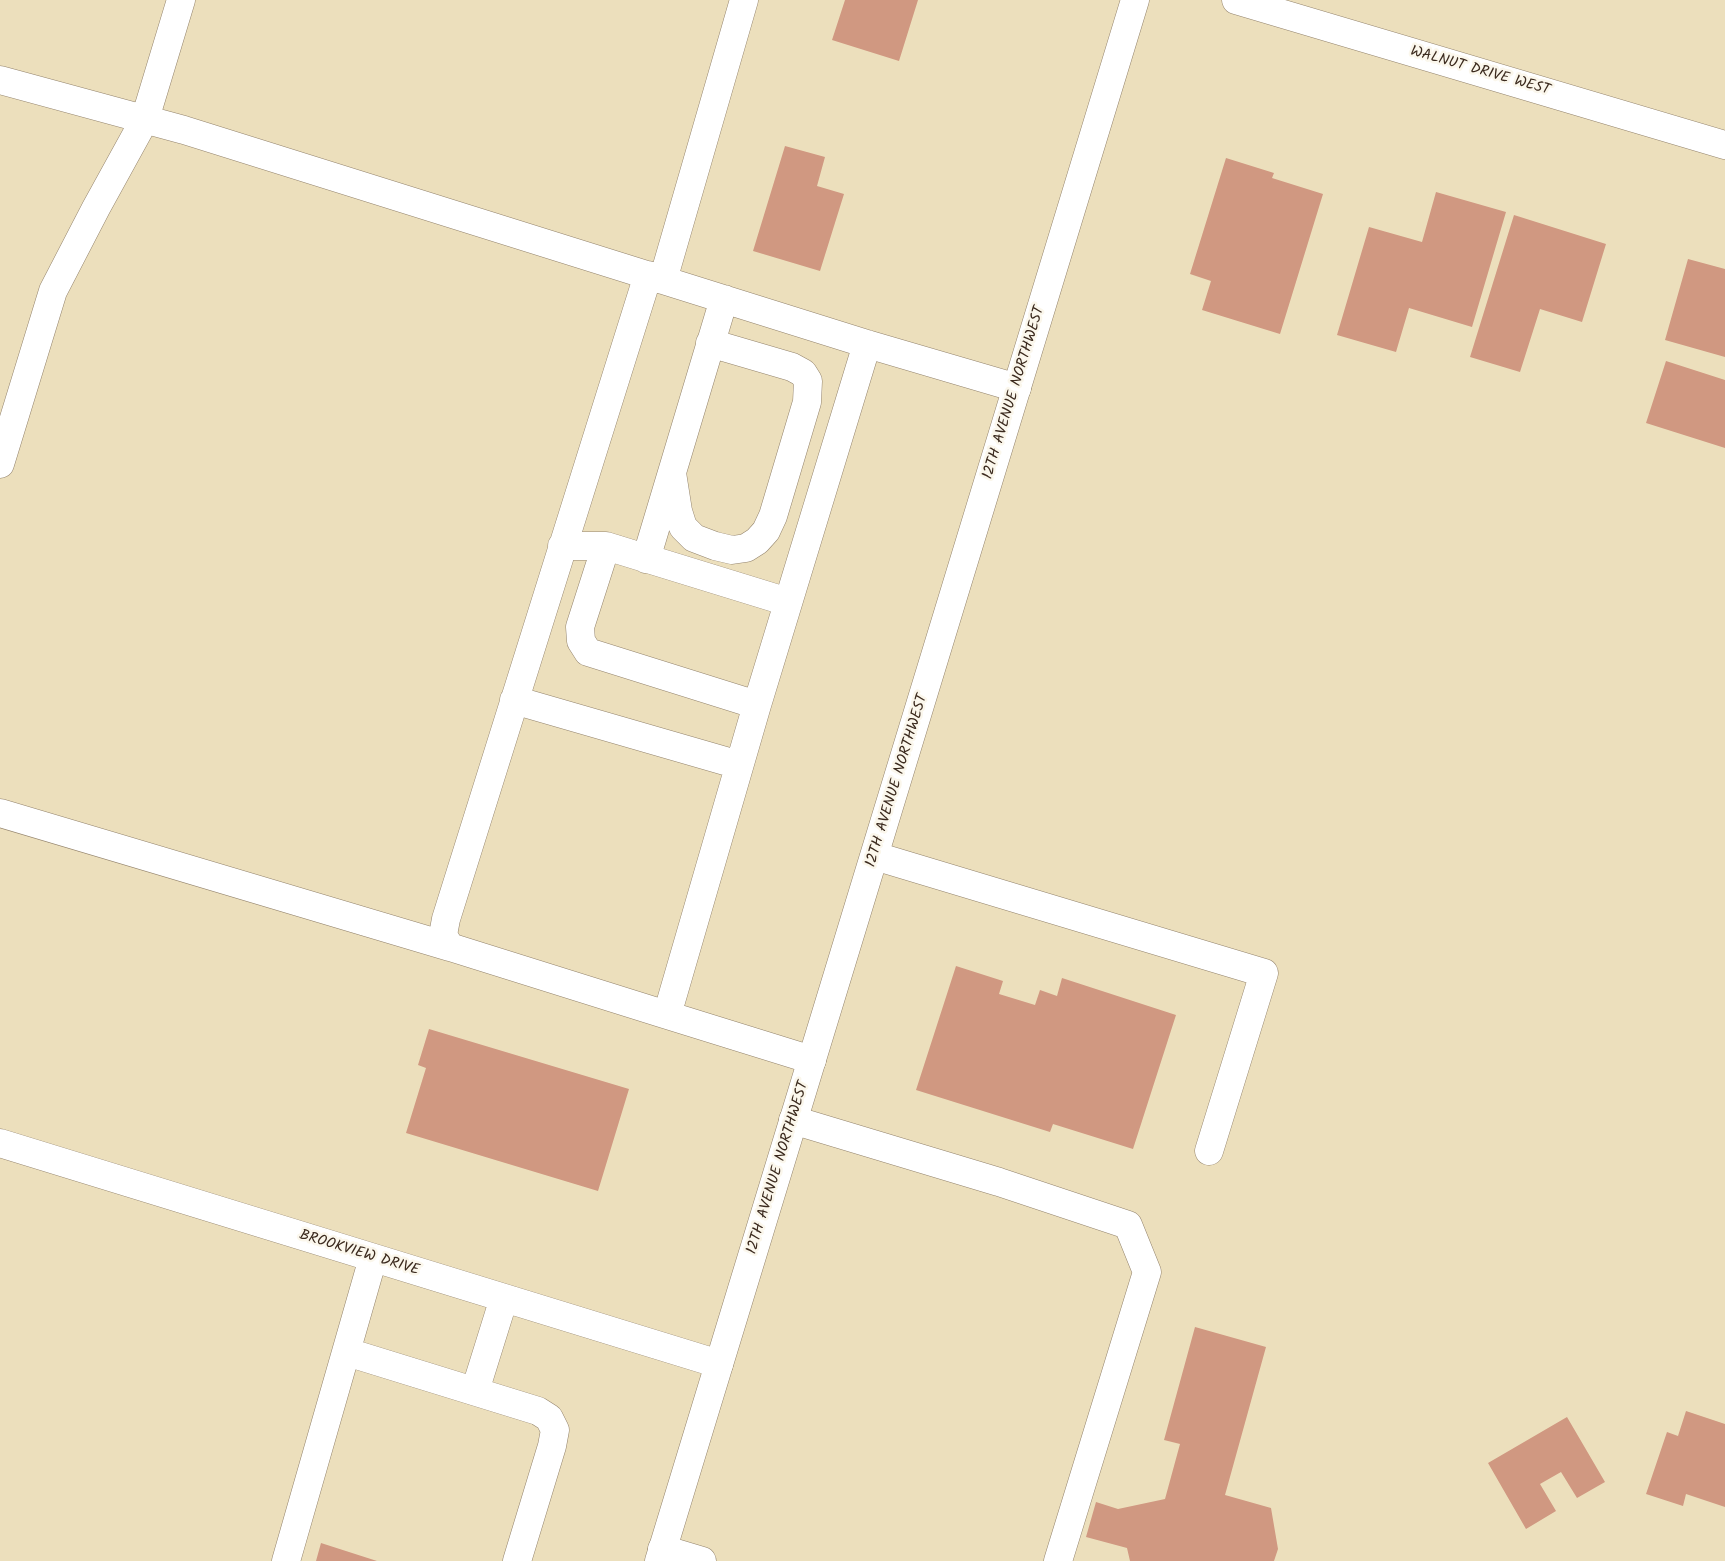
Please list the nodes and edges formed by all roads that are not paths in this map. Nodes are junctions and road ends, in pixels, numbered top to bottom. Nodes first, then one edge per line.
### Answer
1 (181, 0) edge
2 (744, 0) edge
3 (1135, 0) edge
4 (1236, 0) edge
5 (0, 80) edge
6 (145, 119) junction
7 (1725, 145) edge
8 (655, 278) junction
9 (724, 299) junction
10 (710, 343) junction
11 (867, 344) junction
12 (1017, 388) junction
13 (0, 464) edge
14 (672, 473) junction
15 (562, 546) junction
16 (606, 546) junction
17 (646, 559) junction
18 (788, 602) junction
19 (514, 700) junction
20 (757, 705) junction
21 (739, 766) junction
22 (0, 813) edge
23 (875, 856) junction
24 (450, 947) junction
25 (667, 1015) junction
26 (812, 1060) junction
27 (793, 1120) junction
28 (0, 1143) edge
29 (1209, 1151) dead end
30 (373, 1258) junction
31 (504, 1298) junction
32 (347, 1352) junction
33 (719, 1364) junction
34 (475, 1391) junction
35 (660, 1555) edge
36 (286, 1561) edge
37 (518, 1561) edge
38 (702, 1561) edge
39 (1058, 1561) edge

1 - 6 main road
2 - 8 main road
3 - 12 main road, 12TH AVENUE NORTHWEST
4 - 7 main road, WALNUT DRIVE WEST
5 - 6 main road
6 - 8 main road
6 - 13 main road
8 - 9 main road
8 - 15 main road
9 - 10 main road
9 - 11 main road
10 - 14 main road
10 - 14 main road
11 - 12 main road
11 - 18 main road
12 - 23 main road, 12TH AVENUE NORTHWEST
14 - 17 main road
15 - 16 main road
15 - 19 main road
16 - 17 main road
16 - 20 main road
17 - 18 main road
18 - 20 main road
19 - 21 main road
19 - 24 main road
20 - 21 main road
21 - 25 main road
22 - 24 main road
23 - 26 main road, 12TH AVENUE NORTHWEST
23 - 29 main road
24 - 25 main road
25 - 26 main road
26 - 27 main road, 12TH AVENUE NORTHWEST
27 - 33 main road, 12TH AVENUE NORTHWEST
27 - 39 main road
28 - 30 main road, BROOKVIEW DRIVE
30 - 31 main road, BROOKVIEW DRIVE
30 - 32 main road
31 - 33 main road, BROOKVIEW DRIVE
31 - 34 main road
32 - 34 main road
32 - 36 main road
33 - 35 main road, 12TH AVENUE NORTHWEST
34 - 37 main road
35 - 38 main road

